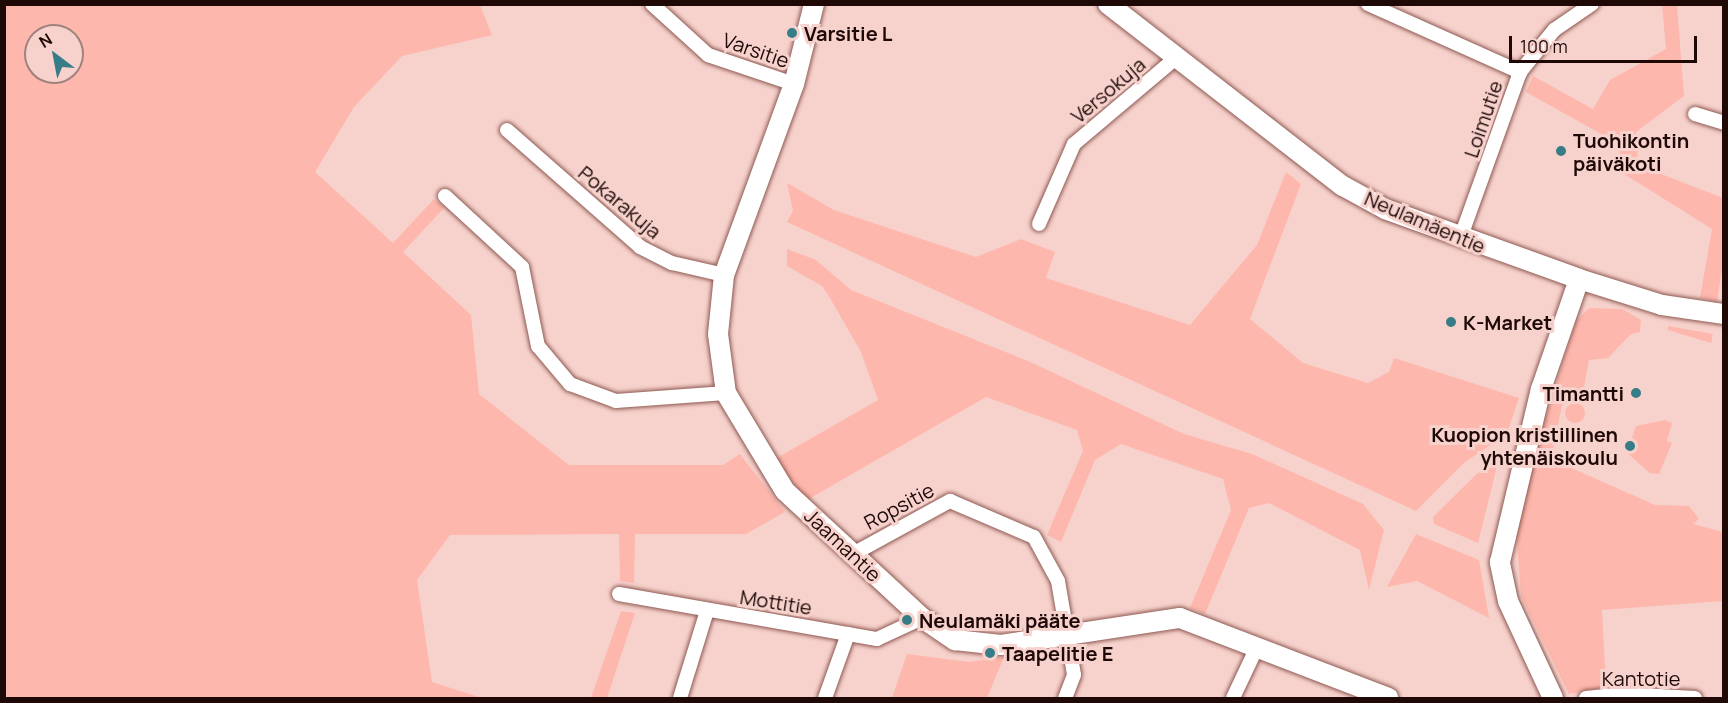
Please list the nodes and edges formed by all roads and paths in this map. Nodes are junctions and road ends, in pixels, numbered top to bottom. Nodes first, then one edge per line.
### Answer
1 (652, 4) edge
2 (814, 4) edge
3 (1108, 4) edge
4 (1592, 4) edge
5 (1369, 6) edge
6 (1177, 57) junction
7 (1520, 72) junction
8 (795, 84) junction
9 (1695, 114) dead end
10 (1724, 123) edge
11 (507, 130) dead end
12 (445, 196) dead end
13 (1039, 224) dead end
14 (1460, 239) junction
15 (724, 275) junction
16 (1579, 279) junction
17 (1724, 314) edge
18 (726, 393) junction
19 (853, 554) junction
20 (619, 594) dead end
21 (707, 611) junction
22 (922, 618) junction
23 (1065, 633) junction
24 (848, 634) junction
25 (1257, 647) junction
26 (1367, 696) edge
27 (1552, 698) edge
28 (680, 699) edge
29 (825, 699) edge
30 (1065, 699) edge
31 (1233, 699) edge
32 (1388, 699) edge
33 (1586, 699) edge
34 (1695, 699) edge

1 - 8 street, Varsitie
2 - 8 street, Jaamantie
3 - 6 street, Neulamäentie
4 - 7 street, Loimutie
5 - 7 street
6 - 13 street, Versokuja
6 - 14 street, Neulamäentie
7 - 14 street, Loimutie
8 - 15 street, Jaamantie
9 - 10 street
11 - 15 street, Pokarakuja
12 - 18 street
14 - 16 street, Neulamäentie
15 - 18 street, Jaamantie
16 - 17 street, Neulamäentie
16 - 27 street
18 - 19 street, Jaamantie
19 - 22 street, Jaamantie
19 - 23 street, Ropsitie
20 - 21 street, Mottitie
21 - 24 street, Mottitie
21 - 28 street
22 - 23 street, Jaamantie
22 - 24 street, Mottitie
23 - 25 street, Jaamantie
23 - 30 street, Ropsitie
24 - 29 street
25 - 26 street, Jaamantie
25 - 31 street
26 - 32 street, Jaamantie
33 - 34 street, Kantotie

